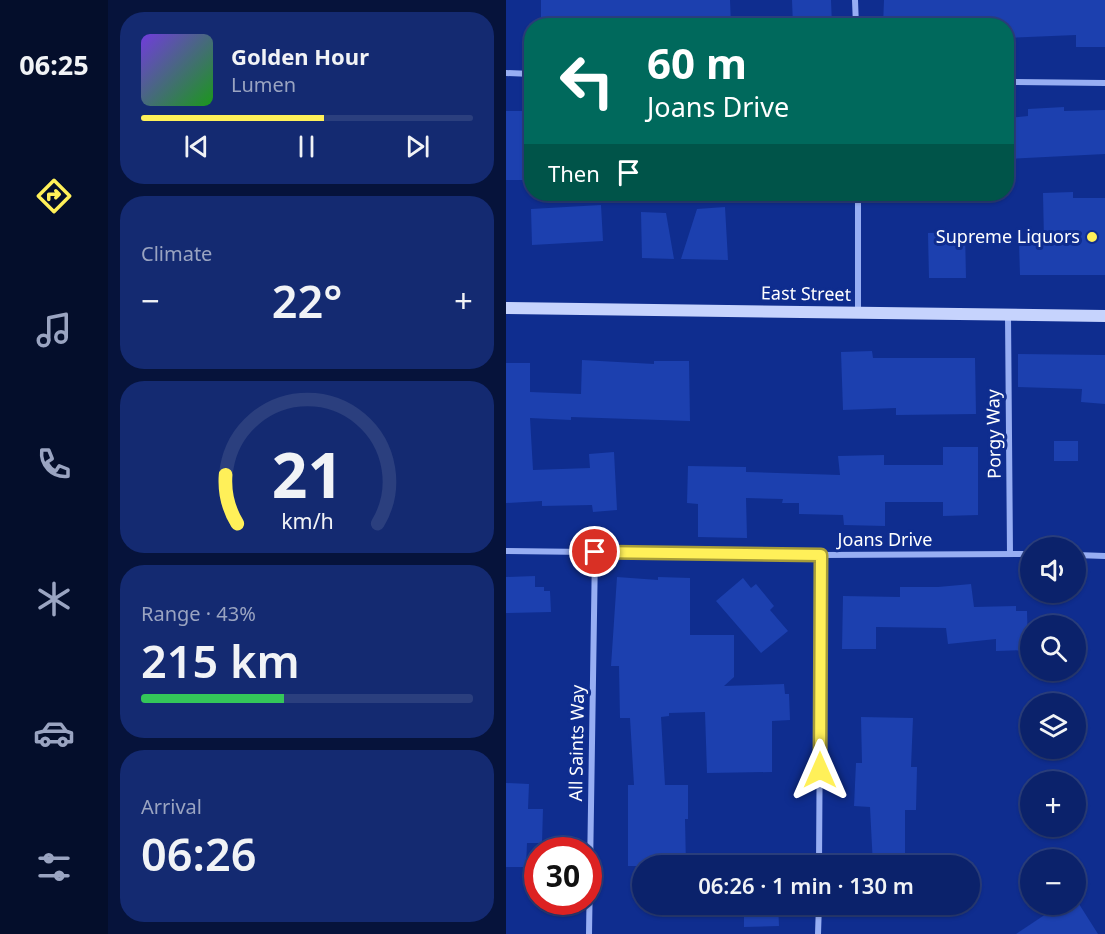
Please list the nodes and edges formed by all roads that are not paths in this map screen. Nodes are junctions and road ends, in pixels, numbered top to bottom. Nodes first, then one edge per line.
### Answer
1 (855, 0) edge
2 (856, 18) edge
3 (506, 73) edge
4 (524, 74) edge
5 (1014, 82) edge
6 (1106, 83) edge
7 (858, 201) edge
8 (506, 308) edge
9 (858, 312) junction
10 (1008, 314) junction
11 (1106, 316) edge
12 (506, 551) edge
13 (595, 552) junction
14 (1010, 554) junction
15 (1020, 554) edge
16 (821, 555) junction
17 (1086, 555) edge
18 (1106, 556) edge
19 (819, 855) edge
20 (819, 915) edge
21 (589, 934) edge
22 (818, 934) edge

1 - 2 street
3 - 4 street
5 - 6 street
7 - 9 street
8 - 9 main road, East Street
9 - 10 main road, East Street
10 - 11 main road, East Street
10 - 14 street, Porgy Way
12 - 13 street, Joans Drive
13 - 16 street, Joans Drive
13 - 21 street, All Saints Way
14 - 15 street, Joans Drive
14 - 16 street, Joans Drive
16 - 19 street
17 - 18 street
20 - 22 street

